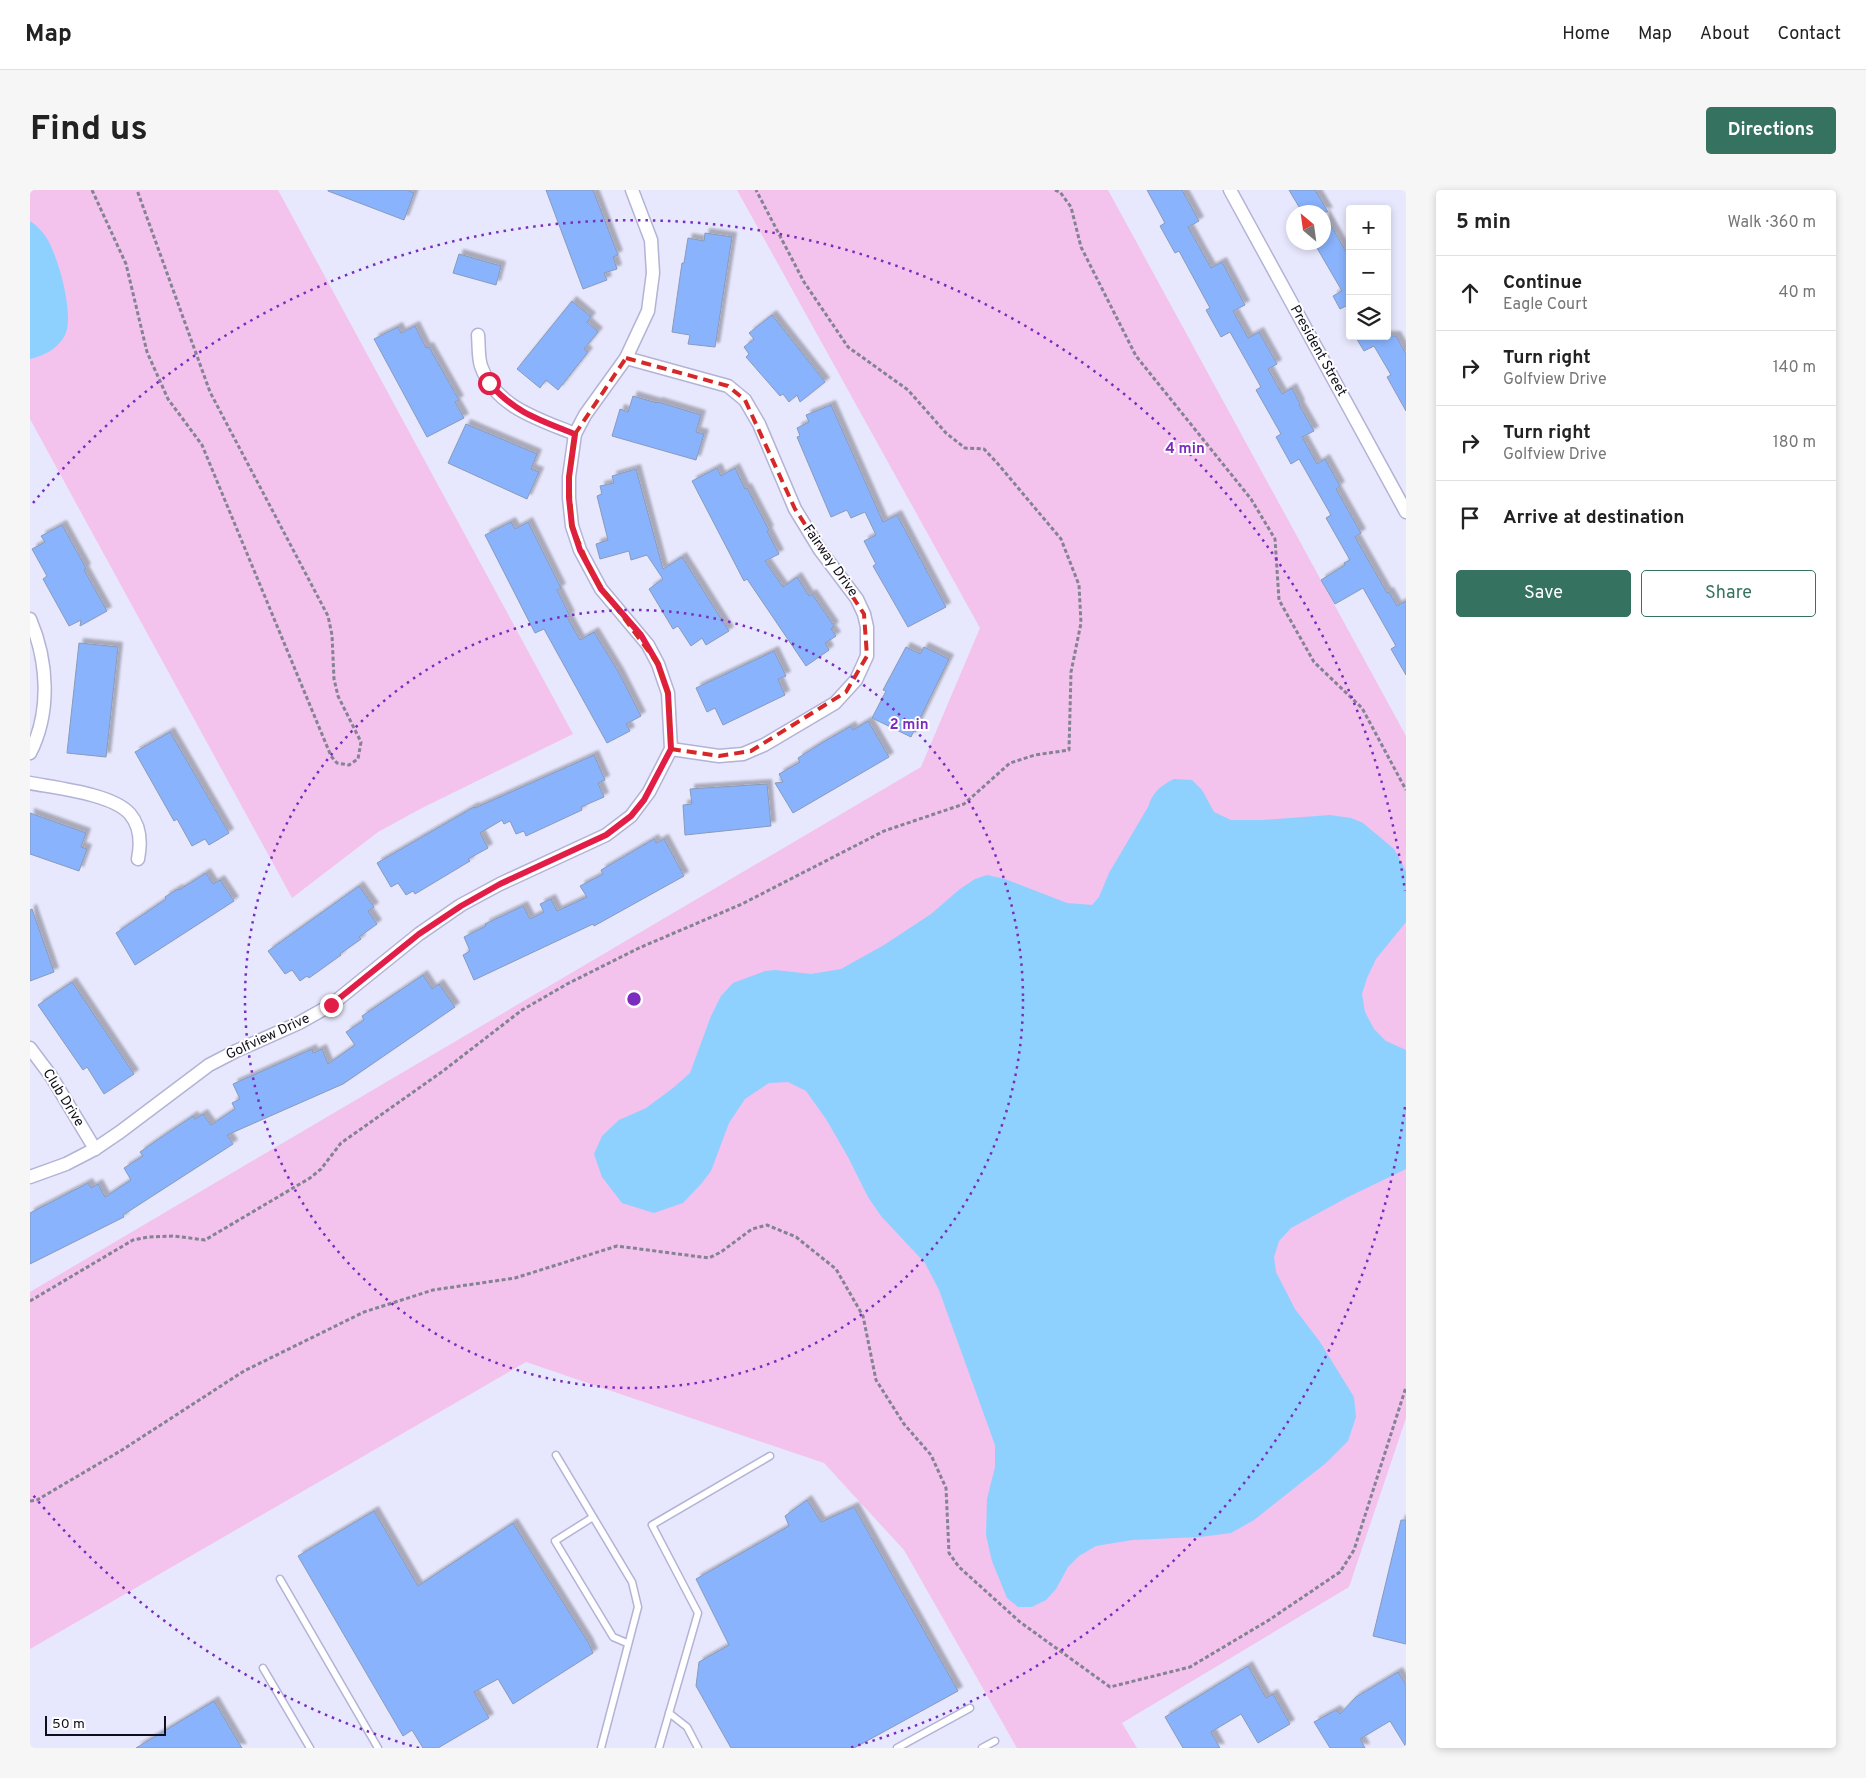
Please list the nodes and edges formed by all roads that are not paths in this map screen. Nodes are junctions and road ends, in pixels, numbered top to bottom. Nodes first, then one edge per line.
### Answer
1 (632, 190) edge
2 (1230, 190) edge
3 (478, 335) dead end
4 (626, 358) junction
5 (575, 434) junction
6 (1406, 512) edge
7 (30, 619) edge
8 (671, 749) junction
9 (30, 753) edge
10 (30, 783) edge
11 (138, 859) dead end
12 (30, 1048) edge
13 (95, 1149) junction
14 (30, 1177) edge
15 (556, 1455) dead end
16 (770, 1456) dead end
17 (593, 1517) junction
18 (280, 1579) dead end
19 (628, 1643) junction
20 (263, 1668) dead end
21 (970, 1708) dead end
22 (669, 1713) junction
23 (995, 1741) dead end
24 (310, 1748) edge
25 (378, 1748) edge
26 (602, 1748) edge
27 (659, 1748) edge
28 (698, 1748) edge
29 (898, 1748) edge
30 (982, 1748) edge

1 - 4 street
2 - 6 street, President Street
3 - 5 street
4 - 5 street
4 - 8 street, Fairway Drive
5 - 8 street
7 - 9 street
8 - 13 street, Golfview Drive
10 - 11 street
12 - 13 street, Club Drive
13 - 14 street, Golfview Drive
15 - 17 lane
16 - 22 lane
17 - 19 lane
17 - 19 lane
18 - 25 lane
19 - 26 lane
20 - 24 lane
21 - 29 lane
22 - 27 lane
22 - 28 lane
23 - 30 lane

